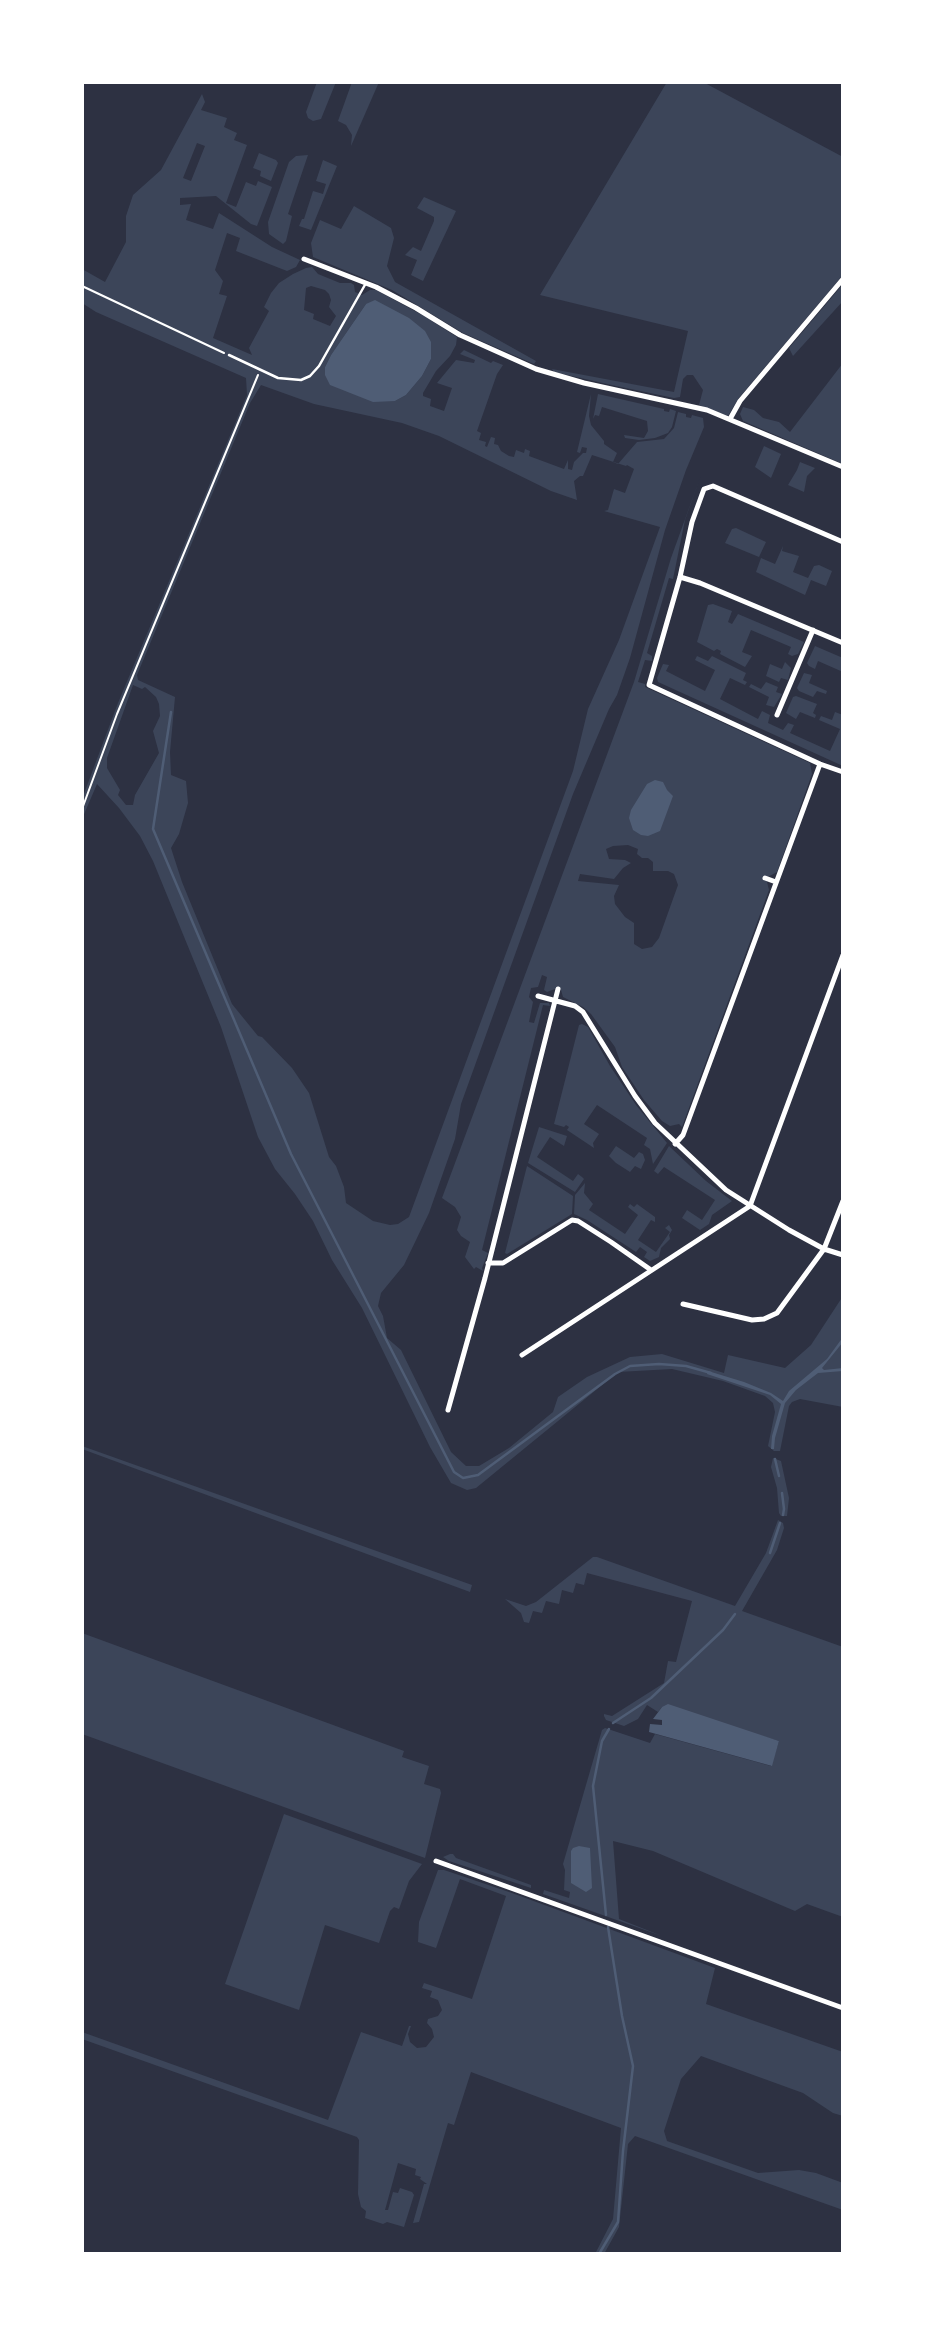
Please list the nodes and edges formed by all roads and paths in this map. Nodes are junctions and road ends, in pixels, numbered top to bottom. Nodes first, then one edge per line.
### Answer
1 (304, 260) dead end
2 (843, 279) edge
3 (366, 283) junction
4 (82, 286) edge
5 (229, 355) joint
6 (259, 371) junction
7 (730, 419) junction
8 (843, 467) edge
9 (843, 542) edge
10 (680, 577) junction
11 (813, 630) junction
12 (843, 643) edge
13 (777, 715) dead end
14 (820, 764) junction
15 (843, 772) edge
16 (82, 809) edge
17 (765, 878) dead end
18 (776, 882) junction
19 (843, 955) edge
20 (558, 989) dead end
21 (538, 996) dead end
22 (555, 1001) junction
23 (618, 1054) dead end
24 (611, 1058) junction
25 (675, 1144) junction
26 (843, 1201) edge
27 (750, 1206) junction
28 (824, 1249) junction
29 (843, 1255) edge
30 (488, 1263) junction
31 (651, 1270) junction
32 (683, 1304) dead end
33 (522, 1355) dead end
34 (448, 1410) dead end
35 (436, 1861) dead end
36 (843, 2008) edge

1 - 3 street
2 - 7 street
3 - 6 lane
3 - 7 street
4 - 5 path
5 - 6 lane
6 - 16 path
7 - 8 street
9 - 10 street
10 - 11 street
10 - 14 street
11 - 12 street
11 - 13 street
14 - 15 street
14 - 18 street
17 - 18 street
18 - 25 street
19 - 27 street
20 - 22 street
21 - 22 street
22 - 24 street
22 - 30 street
23 - 24 street
24 - 25 street
25 - 27 street
26 - 28 street
27 - 28 street
27 - 31 street
28 - 29 street
28 - 32 street
30 - 31 street
30 - 34 street
31 - 33 street
35 - 36 street

